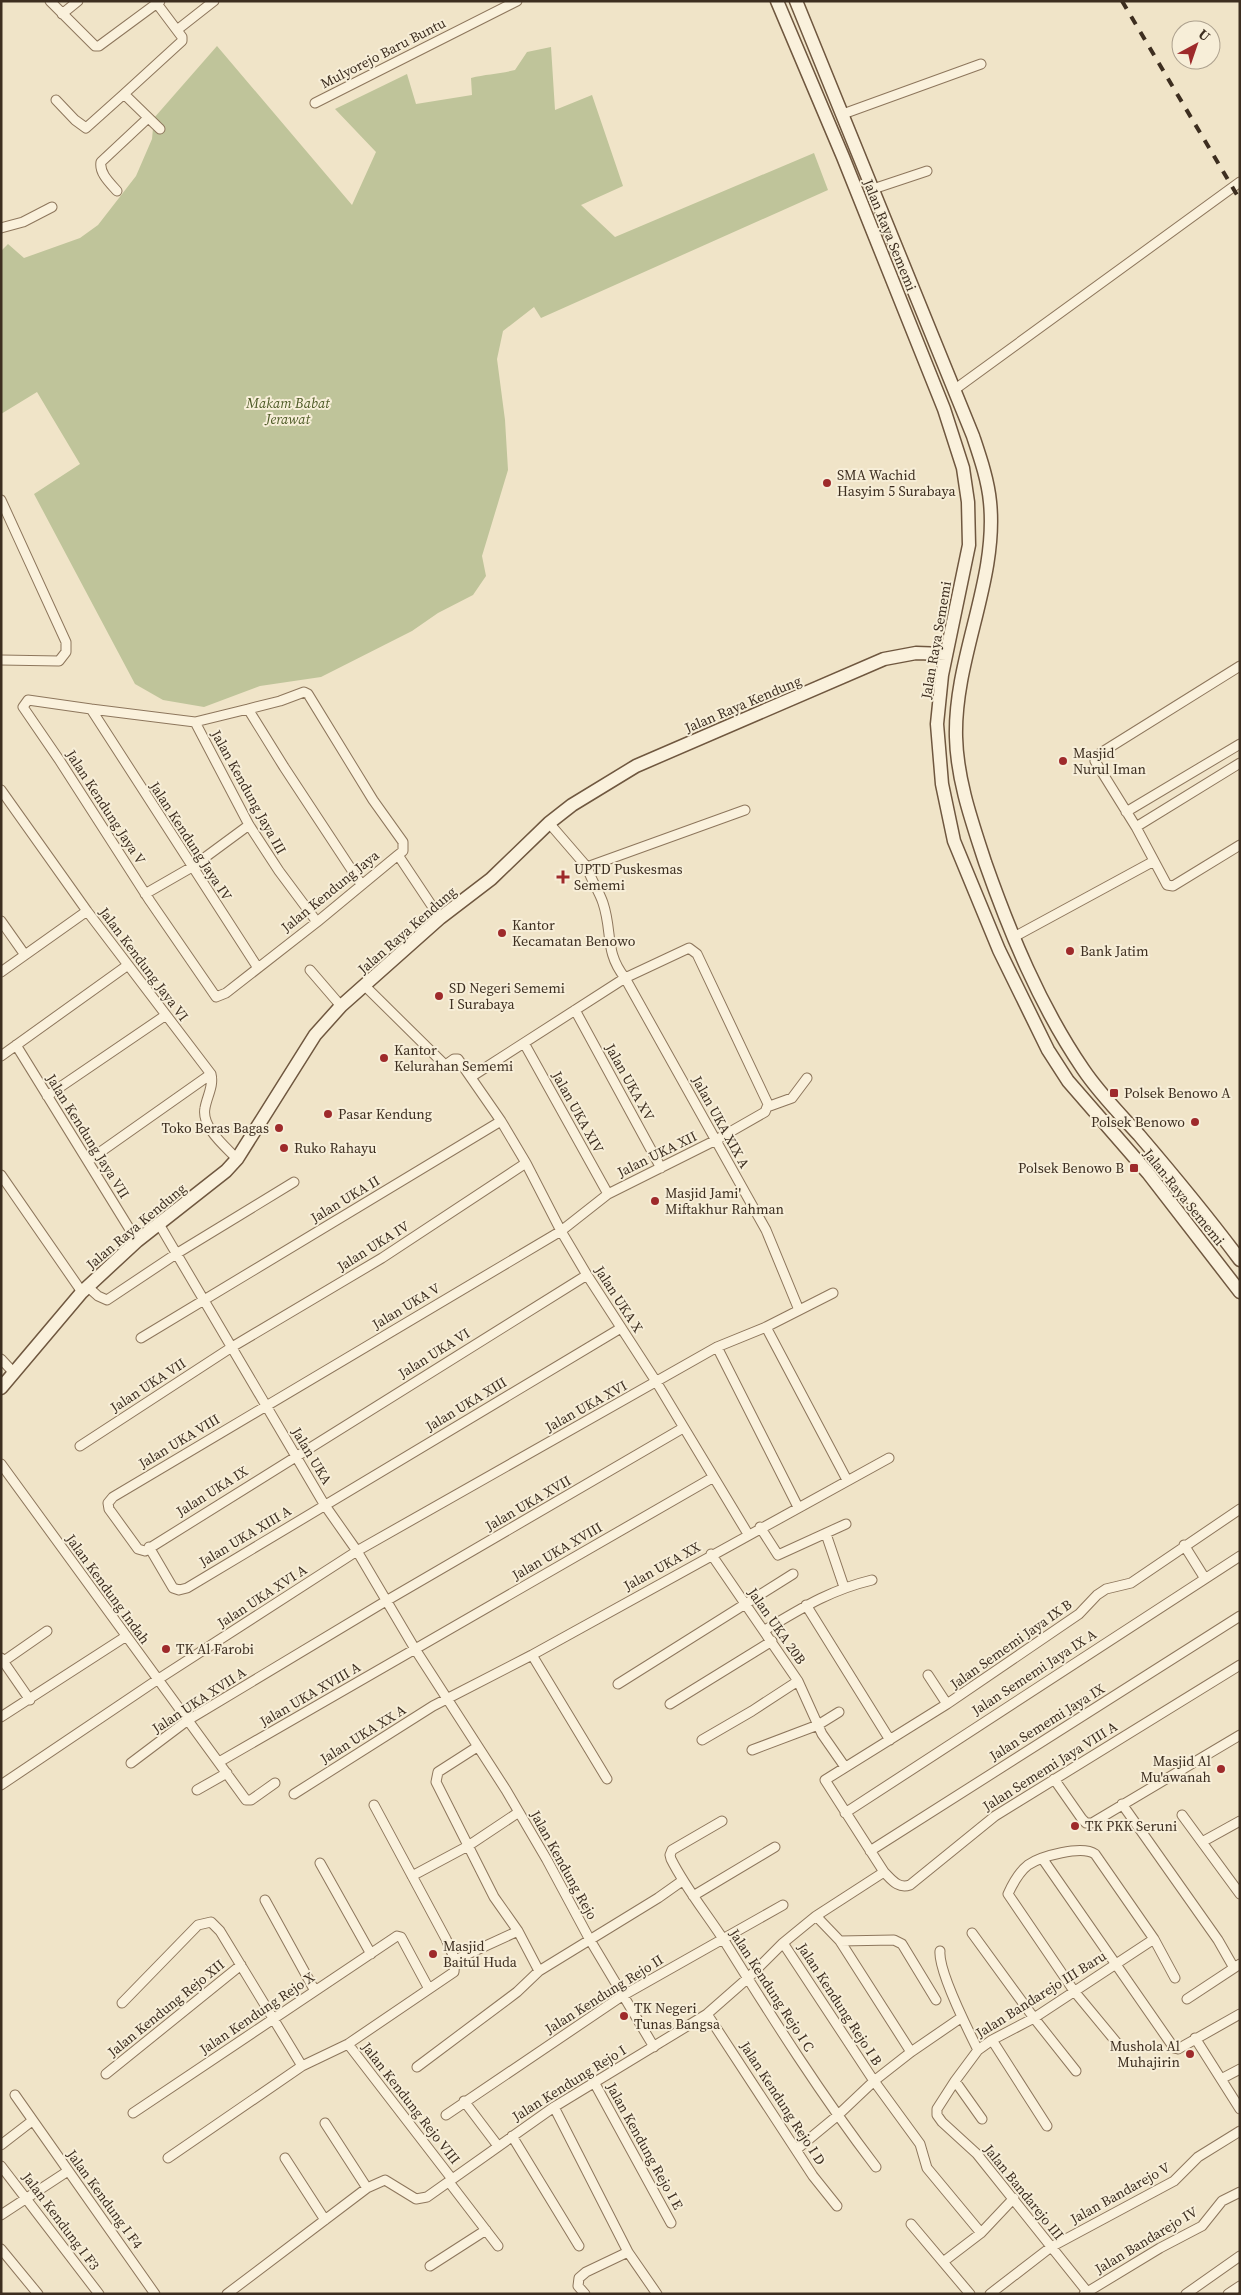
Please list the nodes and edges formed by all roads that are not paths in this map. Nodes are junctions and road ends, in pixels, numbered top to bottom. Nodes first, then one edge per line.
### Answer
1 (50, 1) edge
2 (78, 1) edge
3 (214, 1) edge
4 (517, 1) edge
5 (776, 1) edge
6 (157, 2) edge
7 (797, 3) edge
8 (62, 14) junction
9 (781, 14) junction
10 (177, 30) junction
11 (980, 64) dead end
12 (124, 94) junction
13 (56, 100) dead end
14 (316, 104) dead end
15 (843, 114) junction
16 (148, 118) junction
17 (160, 129) dead end
18 (857, 150) junction
19 (842, 157) junction
20 (927, 171) dead end
21 (1240, 182) edge
22 (873, 189) junction
23 (117, 191) dead end
24 (52, 207) dead end
25 (1, 228) edge
26 (954, 390) junction
27 (1, 500) edge
28 (946, 654) junction
29 (1, 660) edge
30 (1240, 666) edge
31 (248, 709) junction
32 (90, 710) junction
33 (195, 722) junction
34 (1240, 744) edge
35 (1240, 763) edge
36 (1, 790) edge
37 (744, 810) dead end
38 (1126, 812) junction
39 (549, 822) junction
40 (249, 825) junction
41 (1136, 827) junction
42 (1240, 845) edge
43 (398, 855) junction
44 (1154, 861) junction
45 (192, 867) junction
46 (587, 867) junction
47 (361, 884) junction
48 (146, 894) junction
49 (87, 911) junction
50 (440, 918) junction
51 (1, 921) edge
52 (317, 922) junction
53 (1014, 937) junction
54 (26, 955) junction
55 (128, 965) junction
56 (258, 968) junction
57 (310, 970) dead end
58 (1, 972) edge
59 (626, 978) junction
60 (365, 986) junction
61 (220, 997) joint
62 (1045, 1002) junction
63 (341, 1006) junction
64 (575, 1010) junction
65 (1029, 1010) junction
66 (166, 1015) junction
67 (524, 1043) junction
68 (16, 1045) junction
69 (1, 1056) edge
70 (211, 1074) junction
71 (472, 1077) junction
72 (807, 1078) dead end
73 (47, 1096) junction
74 (768, 1107) junction
75 (501, 1121) junction
76 (716, 1140) junction
77 (236, 1159) junction
78 (88, 1160) junction
79 (526, 1163) junction
80 (661, 1168) junction
81 (1, 1175) edge
82 (294, 1182) dead end
83 (608, 1194) junction
84 (159, 1224) junction
85 (561, 1231) junction
86 (137, 1241) junction
87 (176, 1254) junction
88 (1240, 1260) edge
89 (587, 1275) junction
90 (85, 1289) junction
91 (1240, 1292) edge
92 (833, 1293) dead end
93 (204, 1300) junction
94 (799, 1310) junction
95 (766, 1327) junction
96 (622, 1328) junction
97 (141, 1338) dead end
98 (232, 1347) junction
99 (717, 1347) junction
100 (1, 1359) edge
101 (14, 1373) junction
102 (657, 1383) junction
103 (1, 1388) edge
104 (266, 1405) junction
105 (683, 1428) junction
106 (80, 1446) dead end
107 (295, 1455) junction
108 (888, 1458) dead end
109 (1, 1464) edge
110 (712, 1478) junction
111 (847, 1480) junction
112 (324, 1504) junction
113 (798, 1507) junction
114 (1240, 1509) edge
115 (846, 1524) dead end
116 (760, 1527) junction
117 (748, 1534) junction
118 (826, 1534) junction
119 (1184, 1545) junction
120 (146, 1549) junction
121 (357, 1551) junction
122 (711, 1554) junction
123 (1240, 1556) edge
124 (793, 1574) dead end
125 (1204, 1577) junction
126 (872, 1580) dead end
127 (844, 1586) junction
128 (386, 1601) junction
129 (744, 1604) junction
130 (806, 1606) junction
131 (1240, 1616) edge
132 (765, 1630) junction
133 (47, 1631) dead end
134 (126, 1637) junction
135 (772, 1641) junction
136 (415, 1649) junction
137 (532, 1655) junction
138 (2, 1661) edge
139 (1240, 1665) edge
140 (928, 1675) dead end
141 (157, 1680) junction
142 (798, 1681) junction
143 (618, 1684) dead end
144 (448, 1698) junction
145 (30, 1700) junction
146 (670, 1704) dead end
147 (947, 1704) junction
148 (839, 1712) dead end
149 (1, 1717) edge
150 (188, 1720) junction
151 (817, 1721) junction
152 (1240, 1735) edge
153 (702, 1740) dead end
154 (890, 1740) junction
155 (477, 1747) junction
156 (752, 1750) dead end
157 (219, 1762) junction
158 (131, 1763) dead end
159 (845, 1767) junction
160 (227, 1773) junction
161 (607, 1779) dead end
162 (1054, 1779) junction
163 (275, 1783) dead end
164 (1, 1785) edge
165 (197, 1790) dead end
166 (294, 1794) dead end
167 (1122, 1804) junction
168 (374, 1805) dead end
169 (519, 1812) junction
170 (845, 1814) junction
171 (1182, 1815) dead end
172 (722, 1821) dead end
173 (1240, 1821) edge
174 (1202, 1842) junction
175 (468, 1846) junction
176 (775, 1846) dead end
177 (870, 1851) junction
178 (1042, 1858) junction
179 (320, 1863) dead end
180 (884, 1872) junction
181 (412, 1876) junction
182 (682, 1880) junction
183 (1240, 1894) edge
184 (693, 1896) junction
185 (265, 1900) dead end
186 (783, 1905) dead end
187 (816, 1916) junction
188 (518, 1931) junction
189 (972, 1933) dead end
190 (723, 1939) junction
191 (1154, 1939) junction
192 (590, 1940) junction
193 (840, 1941) junction
194 (783, 1943) junction
195 (940, 1951) dead end
196 (371, 1954) junction
197 (455, 1960) junction
198 (241, 1965) junction
199 (1115, 1965) junction
200 (1237, 1966) edge
201 (539, 1971) junction
202 (748, 1978) junction
203 (1175, 1978) dead end
204 (429, 1989) junction
205 (315, 1991) junction
206 (1074, 1991) junction
207 (622, 1996) junction
208 (1187, 1999) dead end
209 (936, 2000) dead end
210 (122, 2003) dead end
211 (707, 2014) junction
212 (1240, 2014) edge
213 (962, 2017) junction
214 (1034, 2018) junction
215 (272, 2019) junction
216 (1195, 2038) junction
217 (992, 2040) junction
218 (1117, 2043) dead end
219 (348, 2044) junction
220 (654, 2047) junction
221 (978, 2050) junction
222 (911, 2052) junction
223 (302, 2066) junction
224 (417, 2067) dead end
225 (1240, 2068) edge
226 (1076, 2071) dead end
227 (106, 2074) dead end
228 (1221, 2079) junction
229 (955, 2080) junction
230 (874, 2081) junction
231 (594, 2082) junction
232 (15, 2095) dead end
233 (464, 2101) junction
234 (554, 2107) junction
235 (937, 2109) joint
236 (1240, 2109) edge
237 (133, 2113) dead end
238 (446, 2115) dead end
239 (837, 2116) junction
240 (982, 2119) dead end
241 (32, 2121) junction
242 (324, 2123) dead end
243 (1047, 2126) dead end
244 (1240, 2131) edge
245 (512, 2136) junction
246 (1, 2145) edge
247 (498, 2146) junction
248 (797, 2149) junction
249 (168, 2158) dead end
250 (285, 2158) dead end
251 (1, 2166) edge
252 (876, 2167) dead end
253 (68, 2171) junction
254 (450, 2180) junction
255 (367, 2188) junction
256 (1240, 2192) edge
257 (27, 2197) junction
258 (1014, 2198) junction
259 (837, 2206) dead end
260 (1, 2215) edge
261 (325, 2220) junction
262 (671, 2223) dead end
263 (911, 2224) dead end
264 (486, 2230) junction
265 (981, 2233) junction
266 (498, 2246) dead end
267 (579, 2246) dead end
268 (1052, 2247) junction
269 (1, 2249) edge
270 (628, 2252) junction
271 (1240, 2256) edge
272 (943, 2262) junction
273 (430, 2266) dead end
274 (1240, 2286) edge
275 (1087, 2293) edge
276 (38, 2294) edge
277 (99, 2294) edge
278 (155, 2294) edge
279 (227, 2294) edge
280 (585, 2294) edge
281 (657, 2294) edge
282 (970, 2294) edge
283 (990, 2294) edge
284 (1186, 2294) edge
285 (1228, 2294) edge

1 - 8 street
2 - 8 street
3 - 10 street
4 - 14 street, Mulyorejo Baru Buntu
5 - 9 main road, Jalan Raya Sememi
6 - 8 street
6 - 10 street
7 - 9 main road
7 - 15 main road, Jalan Raya Sememi
9 - 19 main road, Jalan Raya Sememi
10 - 12 street
11 - 15 street
12 - 13 street
12 - 16 street
15 - 18 main road, Jalan Raya Sememi
16 - 17 street
16 - 23 street
18 - 19 main road
18 - 22 main road, Jalan Raya Sememi
19 - 28 main road, Jalan Raya Sememi
20 - 22 street
21 - 26 street
22 - 26 main road, Jalan Raya Sememi
24 - 25 street
26 - 53 main road, Jalan Raya Sememi
27 - 29 street
28 - 39 main road, Jalan Raya Kendung
28 - 65 main road, Jalan Raya Sememi
30 - 38 street
31 - 33 street
31 - 43 street
31 - 47 street
32 - 33 street
32 - 45 street, Jalan Kendung Jaya IV
32 - 48 street, Jalan Kendung Jaya V
33 - 40 street, Jalan Kendung Jaya III
34 - 38 street
35 - 41 street
36 - 49 street, Jalan Kendung Jaya VI
37 - 46 street
38 - 41 street
39 - 46 street, Jalan UKA XIX A
39 - 50 main road, Jalan Raya Kendung
40 - 45 street
40 - 52 street, Jalan Kendung Jaya III
41 - 44 street
42 - 44 street
43 - 47 street, Jalan Kendung Jaya
43 - 50 street, Jalan Kendung Jaya
44 - 53 street
45 - 48 street
45 - 56 street, Jalan Kendung Jaya IV
46 - 59 street, Jalan UKA XIX A
47 - 52 street, Jalan Kendung Jaya
48 - 61 street, Jalan Kendung Jaya V
49 - 54 street
49 - 55 street, Jalan Kendung Jaya VI
50 - 60 main road, Jalan Raya Kendung
51 - 54 street
52 - 56 street, Jalan Kendung Jaya
53 - 62 main road, Jalan Raya Sememi
54 - 58 street
55 - 66 street, Jalan Kendung Jaya VI
55 - 68 street
56 - 61 street, Jalan Kendung Jaya
57 - 63 street
59 - 64 street
59 - 74 street
59 - 76 street, Jalan UKA XIX A
60 - 63 main road, Jalan Raya Kendung
60 - 71 street, Jalan UKA X
62 - 65 main road
62 - 88 main road, Jalan Raya Sememi
63 - 77 main road, Jalan Raya Kendung
64 - 67 street
64 - 80 street, Jalan UKA XV
65 - 91 main road, Jalan Raya Sememi
66 - 70 street, Jalan Kendung Jaya VI
66 - 73 street
67 - 71 street
67 - 83 street, Jalan UKA XIV
68 - 69 street
68 - 73 street, Jalan Kendung Jaya VII
70 - 77 street
70 - 78 street
71 - 75 street, Jalan UKA X
72 - 74 street, Jalan UKA XII
73 - 78 street, Jalan Kendung Jaya VII
74 - 76 street, Jalan UKA XII
75 - 79 street, Jalan UKA X
75 - 93 street, Jalan UKA II
76 - 80 street, Jalan UKA XII
76 - 94 street, Jalan UKA XIX A
77 - 84 main road, Jalan Raya Kendung
78 - 86 street, Jalan Kendung Jaya VII
79 - 85 street, Jalan UKA X
79 - 98 street, Jalan UKA IV
80 - 83 street, Jalan UKA XII
81 - 90 street
82 - 87 street
83 - 85 street, Jalan UKA XII
84 - 86 main road, Jalan Raya Kendung
84 - 87 street, Jalan UKA
85 - 89 street, Jalan UKA X
85 - 104 street, Jalan UKA V
86 - 90 main road, Jalan Raya Kendung
87 - 90 street
87 - 93 street, Jalan UKA
89 - 96 street, Jalan UKA X
89 - 107 street, Jalan UKA VI
90 - 101 main road, Jalan Raya Kendung
92 - 94 street, Jalan UKA XVI
93 - 97 street, Jalan UKA II
93 - 98 street, Jalan UKA
94 - 95 street, Jalan UKA XVI
95 - 99 street, Jalan UKA XVI
95 - 111 street
96 - 102 street, Jalan UKA X
96 - 112 street, Jalan UKA XIII
98 - 104 street, Jalan UKA
98 - 106 street, Jalan UKA VII
99 - 102 street, Jalan UKA XVI
99 - 113 street
100 - 101 street
101 - 103 main road, Jalan Raya Kendung
102 - 105 street, Jalan UKA X
102 - 121 street, Jalan UKA XVI
104 - 107 street, Jalan UKA
104 - 120 street, Jalan UKA VIII
105 - 110 street, Jalan UKA X
105 - 128 street, Jalan UKA XVII
107 - 112 street, Jalan UKA
107 - 120 street, Jalan UKA IX
108 - 111 street, Jalan UKA XX
109 - 134 street, Jalan Kendung Indah
110 - 117 street, Jalan UKA X
110 - 136 street, Jalan UKA XVIII
111 - 113 street, Jalan UKA XX
112 - 120 street, Jalan UKA XIII A
112 - 121 street, Jalan UKA
113 - 116 street, Jalan UKA XX
114 - 119 street, Jalan Sememi Jaya IX B
115 - 118 street
116 - 117 street, Jalan UKA XX
116 - 118 street
117 - 122 street, Jalan UKA XX
118 - 127 street
119 - 125 street
119 - 147 street, Jalan Sememi Jaya IX B
121 - 128 street, Jalan UKA
121 - 141 street, Jalan UKA XVI A
122 - 129 street, Jalan UKA 20B
122 - 137 street, Jalan UKA XX
123 - 125 street, Jalan Sememi Jaya IX A
124 - 129 street
125 - 170 street, Jalan Sememi Jaya IX A
126 - 127 street
127 - 130 street
128 - 136 street, Jalan UKA
128 - 150 street, Jalan UKA XVII A
129 - 132 street, Jalan UKA 20B
129 - 143 street
130 - 132 street
130 - 154 street
131 - 177 street, Jalan Sememi Jaya IX
132 - 135 street, Jalan UKA 20B
133 - 138 street
134 - 141 street, Jalan Kendung Indah
134 - 145 street
135 - 142 street, Jalan UKA 20B
135 - 146 street
136 - 144 street, Jalan UKA
136 - 157 street, Jalan UKA XVIII A
137 - 144 street, Jalan UKA XX
137 - 161 street
138 - 145 street
139 - 162 street, Jalan Sememi Jaya VIII A
140 - 147 street
141 - 150 street, Jalan Kendung Indah
141 - 164 street, Jalan UKA XVI A
142 - 151 street, Jalan UKA 20B
142 - 153 street
144 - 155 street, Jalan Kendung Rejo
144 - 166 street, Jalan UKA XX A
145 - 149 street
147 - 154 street, Jalan Sememi Jaya IX B
148 - 151 street
150 - 157 street, Jalan Kendung Indah
150 - 158 street, Jalan UKA XVII A
151 - 156 street
151 - 159 street, Jalan UKA 20B
152 - 167 street
154 - 159 street, Jalan Sememi Jaya IX B
155 - 169 street, Jalan Kendung Rejo
155 - 175 street
157 - 160 street, Jalan Kendung Indah
159 - 170 street
160 - 163 street, Jalan Kendung Indah
160 - 165 street
162 - 167 street
162 - 180 street, Jalan Sememi Jaya VIII A
167 - 200 street
168 - 181 street
169 - 175 street
169 - 192 street, Jalan Kendung Rejo
170 - 177 street
171 - 174 street
172 - 182 street, Jalan Kendung Rejo I C
173 - 174 street
174 - 183 street
175 - 181 street
175 - 188 street
176 - 184 street
177 - 180 street
178 - 191 street
178 - 199 street
178 - 206 street
179 - 196 street
180 - 187 street, Jalan Kendung Rejo I
181 - 197 street
182 - 184 street, Jalan Kendung Rejo I C
182 - 192 street
184 - 190 street, Jalan Kendung Rejo I C
185 - 205 street
186 - 190 street, Jalan Kendung Rejo II
187 - 193 street
187 - 194 street, Jalan Kendung Rejo I
188 - 197 street
188 - 201 street
189 - 214 street
190 - 202 street, Jalan Kendung Rejo I C
190 - 207 street, Jalan Kendung Rejo II
191 - 199 street, Jalan Bandarejo III Baru
191 - 203 street
192 - 201 street
192 - 207 street, Jalan Kendung Rejo
193 - 209 street
193 - 222 street
194 - 202 street, Jalan Kendung Rejo I
194 - 230 street, Jalan Kendung Rejo I B
195 - 213 street
196 - 204 street, Jalan Kendung Rejo X
196 - 205 street, Jalan Kendung Rejo X
197 - 204 street
198 - 210 street
198 - 215 street, Jalan Kendung Rejo XII
198 - 227 street, Jalan Kendung Rejo XII
199 - 206 street, Jalan Bandarejo III Baru
199 - 216 street
200 - 208 street
201 - 224 street
202 - 211 street, Jalan Kendung Rejo I
202 - 239 street, Jalan Kendung Rejo I C
204 - 219 street
205 - 215 street, Jalan Kendung Rejo X
206 - 214 street, Jalan Bandarejo III Baru
206 - 218 street
207 - 220 street, Jalan Kendung Rejo
207 - 233 street, Jalan Kendung Rejo II
211 - 220 street, Jalan Kendung Rejo I
211 - 248 street, Jalan Kendung Rejo I D
212 - 216 street
213 - 221 street
213 - 222 street
214 - 217 street, Jalan Bandarejo III Baru
214 - 226 street
215 - 223 street, Jalan Kendung Rejo XII
215 - 237 street, Jalan Kendung Rejo X
216 - 228 street
217 - 221 street, Jalan Bandarejo III Baru
217 - 243 street
219 - 223 street
219 - 254 street, Jalan Kendung Rejo VIII
220 - 231 street, Jalan Kendung Rejo I
221 - 229 street, Jalan Bandarejo III Baru
222 - 230 street
223 - 249 street
225 - 228 street
228 - 236 street
229 - 235 street, Jalan Bandarejo III Baru
229 - 240 street
230 - 239 street
230 - 265 street, Jalan Kendung Rejo I B
231 - 234 street, Jalan Kendung Rejo I
231 - 262 street, Jalan Kendung Rejo I E
232 - 241 street, Jalan Kendung I F4
233 - 238 street, Jalan Kendung Rejo II
233 - 247 street
234 - 245 street, Jalan Kendung Rejo I
234 - 270 street
235 - 258 street, Jalan Bandarejo III
239 - 248 street
239 - 252 street, Jalan Kendung Rejo I C
241 - 246 street
241 - 253 street, Jalan Kendung I F4
242 - 255 street
244 - 268 street, Jalan Bandarejo V
245 - 247 street, Jalan Kendung Rejo I
245 - 267 street
247 - 254 street, Jalan Kendung Rejo I
248 - 259 street, Jalan Kendung Rejo I D
250 - 261 street
251 - 257 street, Jalan Kendung I F3
253 - 257 street
253 - 278 street, Jalan Kendung I F4
254 - 255 street, Jalan Kendung Rejo I
254 - 264 street, Jalan Kendung Rejo VIII
255 - 261 street, Jalan Kendung Rejo I
256 - 275 street, Jalan Bandarejo IV
257 - 260 street
257 - 277 street, Jalan Kendung I F3
258 - 265 street
258 - 268 street, Jalan Bandarejo III
261 - 279 street, Jalan Kendung Rejo I
263 - 272 street
264 - 266 street, Jalan Kendung Rejo VIII
264 - 273 street
265 - 272 street
268 - 275 street, Jalan Bandarejo III
268 - 283 street, Jalan Bandarejo V
269 - 276 street
270 - 280 street
270 - 281 street
271 - 284 street
272 - 282 street
274 - 285 street

